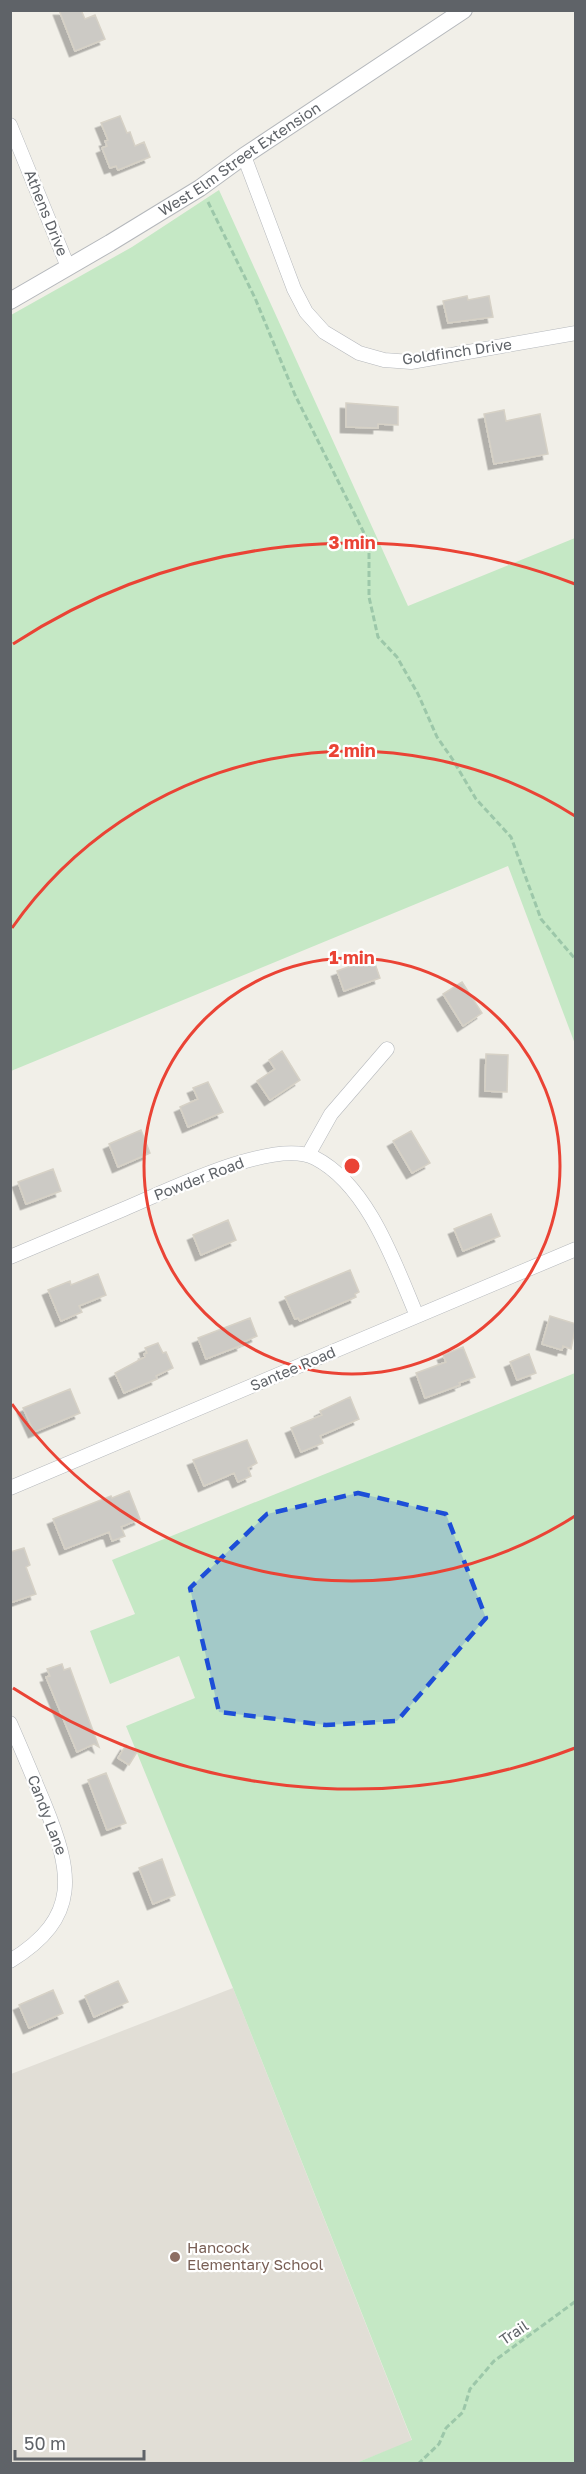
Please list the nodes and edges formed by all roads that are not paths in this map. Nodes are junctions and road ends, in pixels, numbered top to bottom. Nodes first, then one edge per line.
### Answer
1 (464, 10) edge
2 (10, 124) edge
3 (244, 156) junction
4 (68, 267) junction
5 (10, 300) edge
6 (576, 333) edge
7 (387, 1049) dead end
8 (308, 1155) junction
9 (576, 1249) edge
10 (10, 1257) edge
11 (417, 1316) junction
12 (10, 1488) edge
13 (10, 1723) edge
14 (10, 1961) edge

1 - 3 street, West Elm Street Extension
2 - 4 street, Athens Drive
3 - 4 street, West Elm Street Extension
3 - 6 street, Goldfinch Drive
4 - 5 street, West Elm Street Extension
7 - 8 street
8 - 10 street, Powder Road
8 - 11 street
9 - 11 street, Santee Road
11 - 12 street, Santee Road
13 - 14 street, Candy Lane

